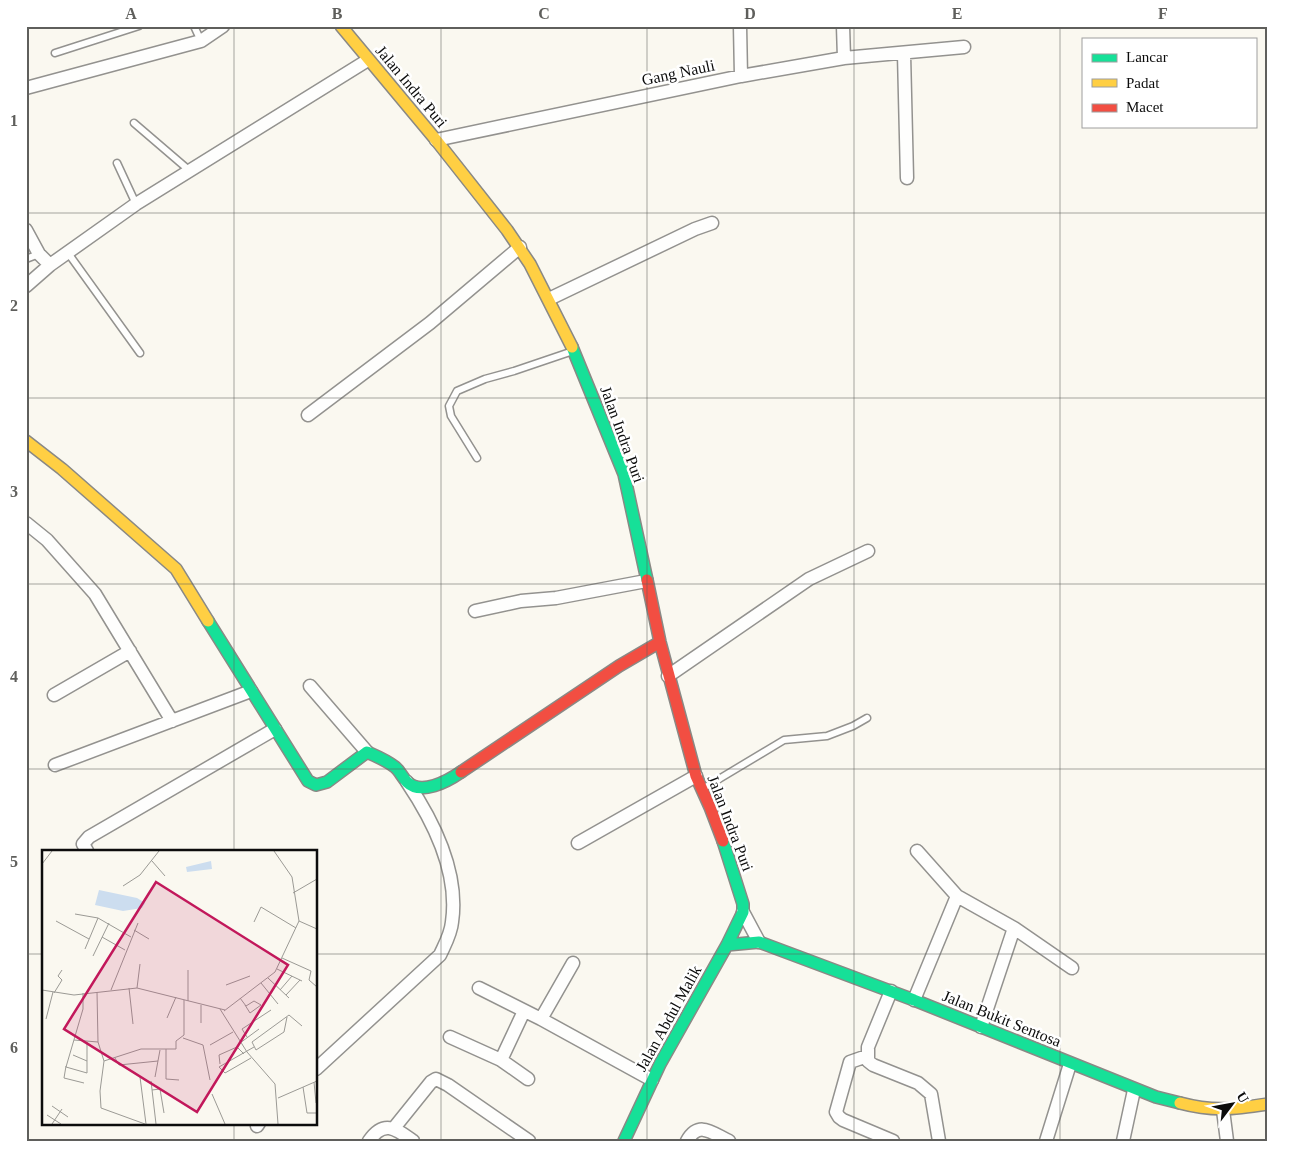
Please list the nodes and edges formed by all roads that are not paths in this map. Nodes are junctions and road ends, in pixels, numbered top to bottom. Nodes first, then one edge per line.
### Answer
1 (139, 26) edge
2 (194, 26) edge
3 (223, 26) edge
4 (341, 26) edge
5 (740, 26) edge
6 (844, 26) edge
7 (201, 41) junction
8 (964, 47) dead end
9 (55, 53) dead end
10 (904, 54) junction
11 (844, 58) junction
12 (368, 60) junction
13 (741, 76) junction
14 (26, 88) edge
15 (134, 123) dead end
16 (436, 140) junction
17 (117, 163) dead end
18 (190, 171) junction
19 (907, 178) dead end
20 (136, 204) junction
21 (712, 223) dead end
22 (26, 230) edge
23 (520, 247) junction
24 (68, 253) junction
25 (39, 254) junction
26 (26, 258) edge
27 (50, 265) junction
28 (26, 286) edge
29 (549, 299) junction
30 (574, 350) junction
31 (140, 353) dead end
32 (308, 415) dead end
33 (26, 441) edge
34 (477, 458) dead end
35 (26, 523) edge
36 (868, 551) dead end
37 (646, 581) junction
38 (475, 611) dead end
39 (660, 642) junction
40 (130, 651) junction
41 (668, 676) junction
42 (310, 686) dead end
43 (251, 691) junction
44 (54, 695) dead end
45 (867, 718) dead end
46 (172, 721) junction
47 (275, 729) junction
48 (367, 752) junction
49 (55, 765) dead end
50 (696, 776) junction
51 (407, 782) junction
52 (703, 789) junction
53 (578, 843) dead end
54 (86, 850) edge
55 (917, 851) dead end
56 (957, 896) junction
57 (743, 912) junction
58 (1014, 928) junction
59 (759, 942) junction
60 (727, 945) junction
61 (573, 964) dead end
62 (1072, 968) dead end
63 (479, 988) dead end
64 (891, 991) junction
65 (914, 1000) junction
66 (524, 1011) junction
67 (541, 1019) junction
68 (981, 1027) junction
69 (450, 1037) dead end
70 (867, 1056) junction
71 (500, 1060) junction
72 (1070, 1064) junction
73 (318, 1067) edge
74 (528, 1079) dead end
75 (652, 1080) junction
76 (1134, 1090) junction
77 (1268, 1104) edge
78 (1223, 1110) junction
79 (394, 1128) junction
80 (369, 1141) edge
81 (414, 1141) edge
82 (529, 1141) edge
83 (624, 1141) edge
84 (687, 1141) edge
85 (729, 1141) edge
86 (893, 1141) edge
87 (939, 1141) edge
88 (1046, 1141) edge
89 (1123, 1141) edge
90 (1227, 1141) edge

1 - 9 lane
2 - 7 lane
3 - 7 street
4 - 12 street, Jalan Indra Puri
5 - 13 street
6 - 11 street
7 - 14 street
8 - 10 street, Gang Nauli
10 - 11 street, Gang Nauli
10 - 19 street
11 - 13 street, Gang Nauli
12 - 16 street, Jalan Indra Puri
12 - 18 street
13 - 16 street, Gang Nauli
15 - 18 lane
16 - 23 street, Jalan Indra Puri
17 - 20 lane
18 - 20 street
20 - 24 street
21 - 29 street
22 - 25 street
23 - 29 street, Jalan Indra Puri
23 - 32 street
24 - 27 street
24 - 31 lane
25 - 26 lane
25 - 27 street
27 - 28 street
29 - 30 street, Jalan Indra Puri
30 - 34 lane
30 - 37 street, Jalan Indra Puri
33 - 43 street
35 - 40 street
36 - 41 street
37 - 38 street
37 - 39 street, Jalan Indra Puri
39 - 41 street, Jalan Indra Puri
39 - 51 street
40 - 44 street
40 - 46 street
41 - 50 street, Jalan Indra Puri
42 - 48 street
43 - 46 street
43 - 47 street
45 - 52 lane
46 - 49 street
47 - 48 street
47 - 54 street
48 - 51 street
50 - 52 street, Jalan Indra Puri
50 - 53 street
51 - 73 street
52 - 57 street, Jalan Indra Puri
55 - 56 street
56 - 58 street
56 - 65 street
57 - 59 street, Jalan Indra Puri
57 - 60 street, Jalan Abdul Malik
58 - 62 street
58 - 68 street
59 - 60 street, Jalan Bukit Sentosa
59 - 64 street, Jalan Bukit Sentosa
60 - 75 street, Jalan Abdul Malik
61 - 67 street
63 - 66 street
64 - 65 street, Jalan Bukit Sentosa
64 - 70 street
65 - 68 street, Jalan Bukit Sentosa
66 - 67 street
66 - 71 street
67 - 75 street
68 - 72 street, Jalan Bukit Sentosa
69 - 71 street
70 - 86 street
70 - 87 street
71 - 74 street
72 - 76 street, Jalan Bukit Sentosa
72 - 88 street
75 - 83 street, Jalan Abdul Malik
76 - 78 street, Jalan Bukit Sentosa
76 - 89 street
77 - 78 street, Jalan Bukit Sentosa
78 - 90 street
79 - 80 street
79 - 81 street
79 - 82 street
84 - 85 street

